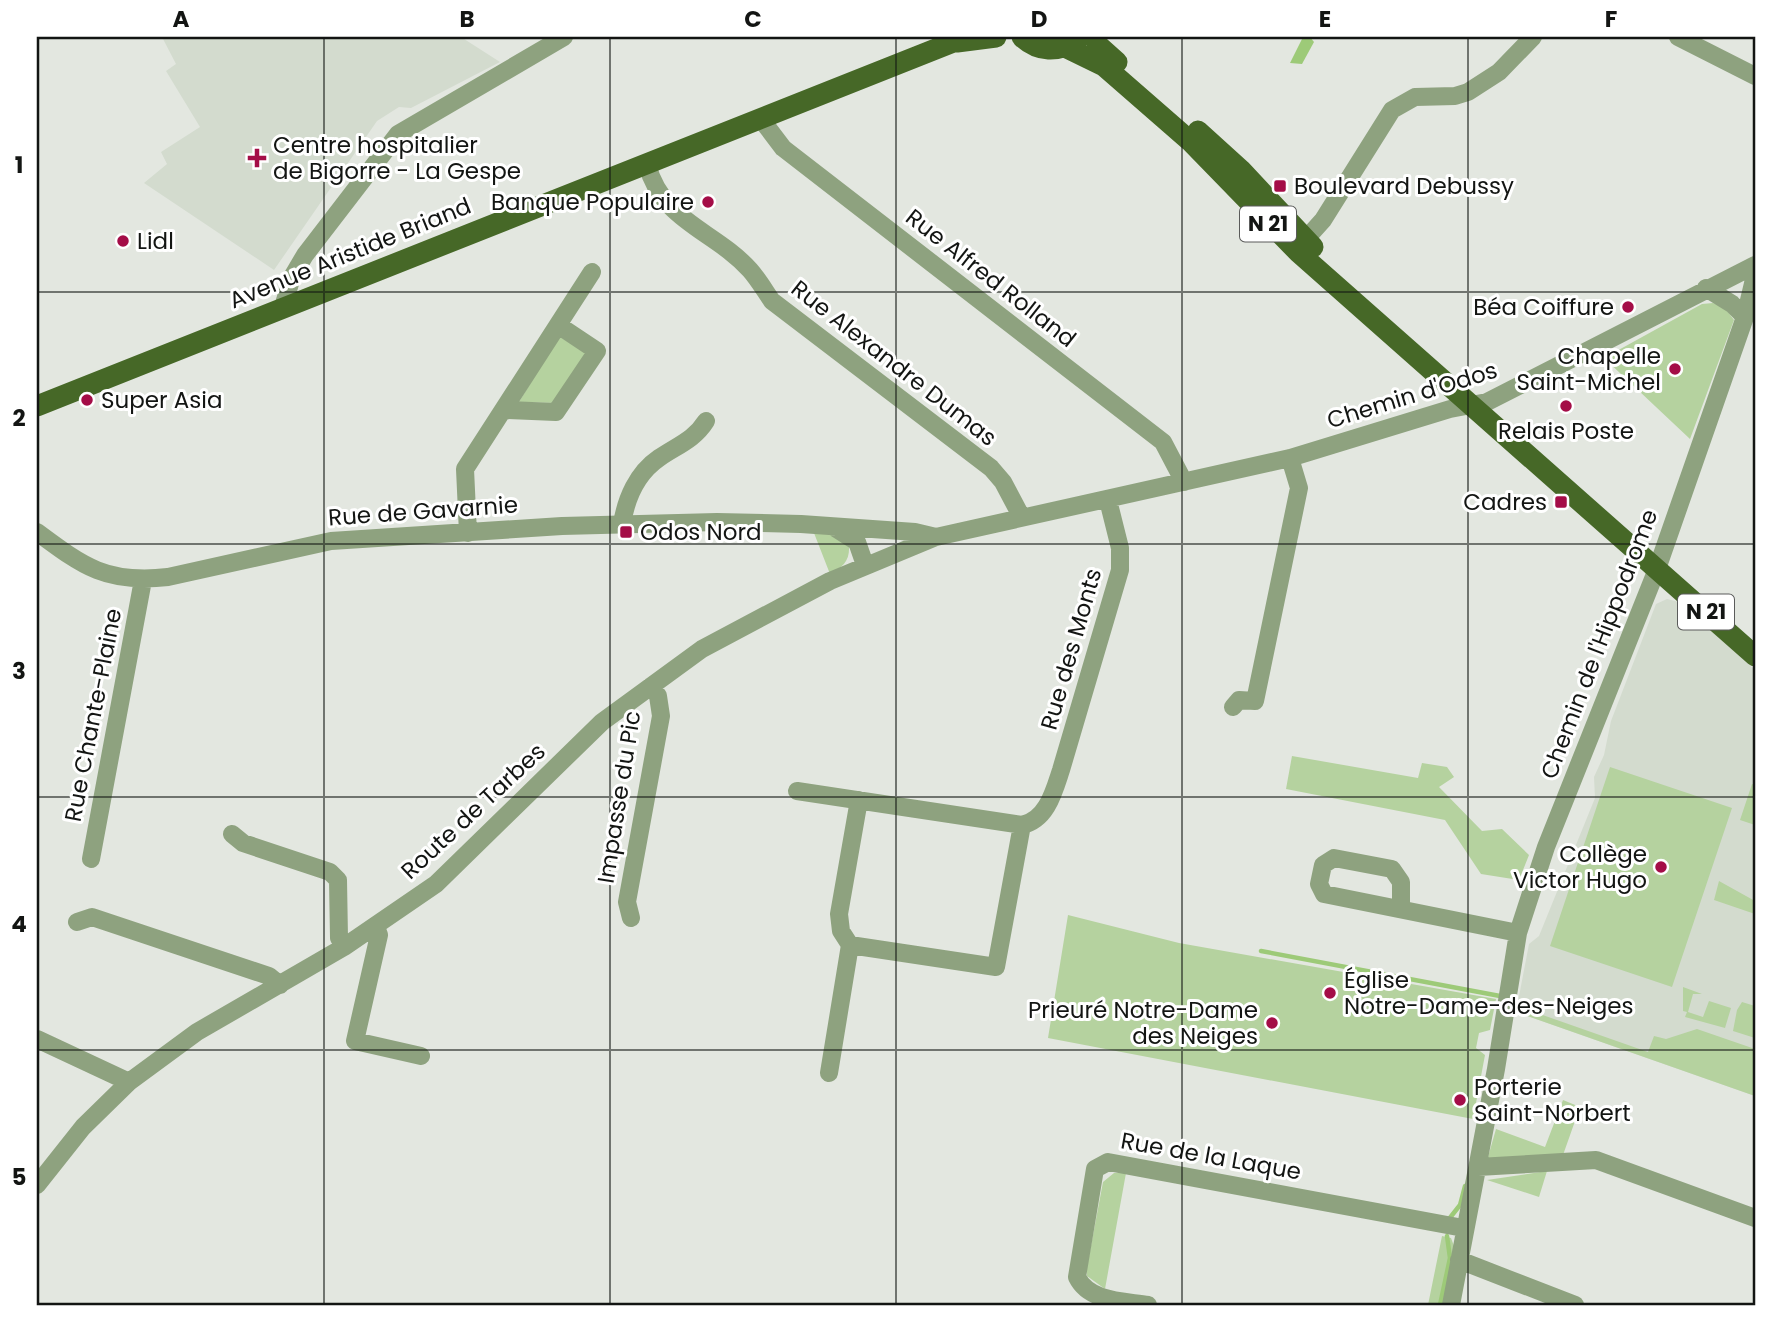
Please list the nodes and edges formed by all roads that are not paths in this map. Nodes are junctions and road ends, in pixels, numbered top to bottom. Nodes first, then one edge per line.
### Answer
1 (564, 37) edge
2 (996, 37) edge
3 (1094, 37) edge
4 (1533, 37) edge
5 (1678, 37) edge
6 (1021, 39) edge
7 (961, 40) edge
8 (1073, 42) edge
9 (1755, 76) edge
10 (761, 119) junction
11 (647, 164) junction
12 (1306, 240) junction
13 (1755, 265) edge
14 (592, 272) dead end
15 (1755, 275) edge
16 (1706, 288) junction
17 (283, 307) junction
18 (1745, 317) junction
19 (558, 325) junction
20 (1479, 404) junction
21 (37, 406) edge
22 (505, 410) junction
23 (706, 421) dead end
24 (1290, 458) junction
25 (1184, 482) junction
26 (1108, 500) junction
27 (1021, 516) junction
28 (622, 524) junction
29 (829, 525) junction
30 (874, 528) junction
31 (37, 532) edge
32 (468, 533) junction
33 (936, 537) junction
34 (873, 561) junction
35 (1660, 562) junction
36 (143, 580) junction
37 (1755, 638) edge
38 (1755, 656) edge
39 (651, 686) junction
40 (1233, 707) dead end
41 (797, 790) dead end
42 (859, 800) junction
43 (1022, 824) junction
44 (232, 834) dead end
45 (91, 859) dead end
46 (1401, 909) junction
47 (631, 918) dead end
48 (77, 922) dead end
49 (376, 927) junction
50 (1518, 933) junction
51 (850, 946) junction
52 (344, 947) junction
53 (281, 985) junction
54 (37, 1039) edge
55 (421, 1056) dead end
56 (829, 1073) dead end
57 (129, 1082) junction
58 (1478, 1167) junction
59 (37, 1185) edge
60 (1755, 1219) edge
61 (1464, 1231) junction
62 (1459, 1260) junction
63 (1148, 1305) edge
64 (1451, 1305) edge
65 (1575, 1305) edge

1 - 17 street
2 - 7 main road, Avenue Aristide Briand
3 - 12 main road, N 21
4 - 12 street
5 - 9 street
6 - 8 main road
7 - 10 main road, Avenue Aristide Briand
8 - 20 main road, N 21
10 - 11 main road, Avenue Aristide Briand
10 - 25 street, Rue Alfred Rolland
11 - 17 main road, Avenue Aristide Briand
11 - 27 street, Rue Alexandre Dumas
12 - 20 main road, N 21
13 - 16 street, Chemin d'Odos
14 - 19 street
15 - 18 street, Chemin de l'Hippodrome
16 - 18 street
16 - 20 street, Chemin d'Odos
17 - 21 main road, Avenue Aristide Briand
18 - 35 street, Chemin de l'Hippodrome
19 - 22 street
19 - 22 street
20 - 24 street, Chemin d'Odos
20 - 35 main road, N 21
22 - 32 street
23 - 28 street
24 - 25 street, Chemin d'Odos
24 - 40 street
25 - 26 street, Chemin d'Odos
26 - 27 street, Chemin d'Odos
26 - 43 street, Rue des Monts
27 - 33 street, Route de Tarbes
28 - 29 street, Rue de Gavarnie
28 - 32 street, Rue de Gavarnie
29 - 30 street, Rue de Gavarnie
29 - 34 street
30 - 33 street, Rue de Gavarnie
30 - 34 street
31 - 36 street, Rue de Gavarnie
32 - 36 street, Rue de Gavarnie
33 - 34 street, Route de Tarbes
34 - 39 street, Route de Tarbes
35 - 37 main road, N 21
35 - 38 main road, N 21
35 - 50 street, Chemin de l'Hippodrome
36 - 45 street, Rue Chante-Plaine
39 - 47 street, Impasse du Pic
39 - 49 street, Route de Tarbes
41 - 42 street
42 - 43 street
42 - 51 street
43 - 51 street
44 - 52 street
46 - 46 street
46 - 50 street
48 - 53 street
49 - 52 street, Route de Tarbes
49 - 55 street
50 - 58 street, Chemin de l'Hippodrome
51 - 56 street
52 - 53 street, Route de Tarbes
53 - 57 street, Route de Tarbes
54 - 57 street
57 - 59 street, Route de Tarbes
58 - 60 street
58 - 61 street, Chemin de l'Hippodrome
61 - 62 street, Chemin de l'Hippodrome
61 - 63 street, Rue de la Laque
62 - 64 street, Chemin de l'Hippodrome
62 - 65 street

